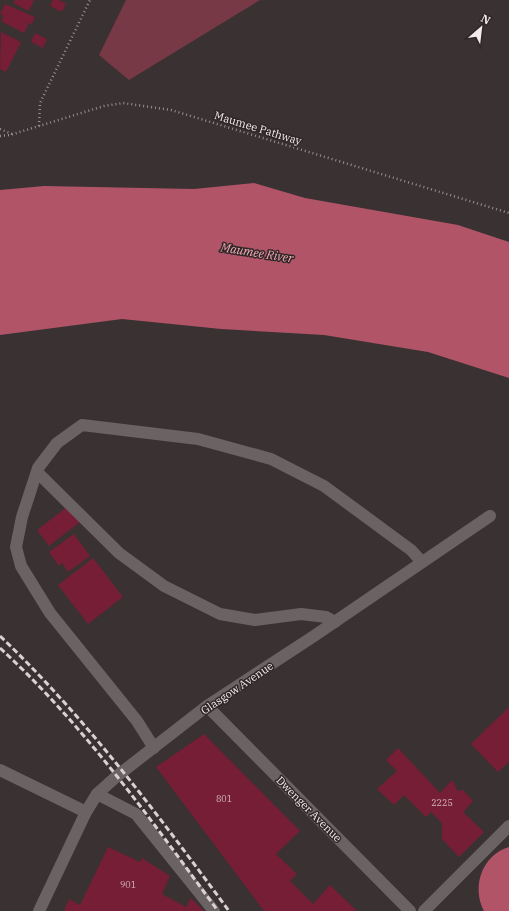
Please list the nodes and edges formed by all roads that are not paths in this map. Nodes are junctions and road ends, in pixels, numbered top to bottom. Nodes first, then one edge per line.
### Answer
1 (37, 472) junction
2 (490, 516) dead end
3 (422, 562) junction
4 (335, 622) junction
5 (207, 706) junction
6 (154, 748) junction
7 (0, 770) edge
8 (97, 794) junction
9 (86, 812) junction
10 (509, 826) edge
11 (39, 911) edge
12 (214, 911) edge
13 (410, 911) edge
14 (424, 911) edge

1 - 3 street
1 - 4 street
1 - 6 street
2 - 3 street, Glasgow Avenue
3 - 4 street, Glasgow Avenue
4 - 5 street, Glasgow Avenue
5 - 6 street, Glasgow Avenue
5 - 13 street, Dwenger Avenue
6 - 8 street, Glasgow Avenue
7 - 9 street
8 - 9 street, Glasgow Avenue
8 - 12 street
9 - 11 street, Glasgow Avenue
10 - 14 street

